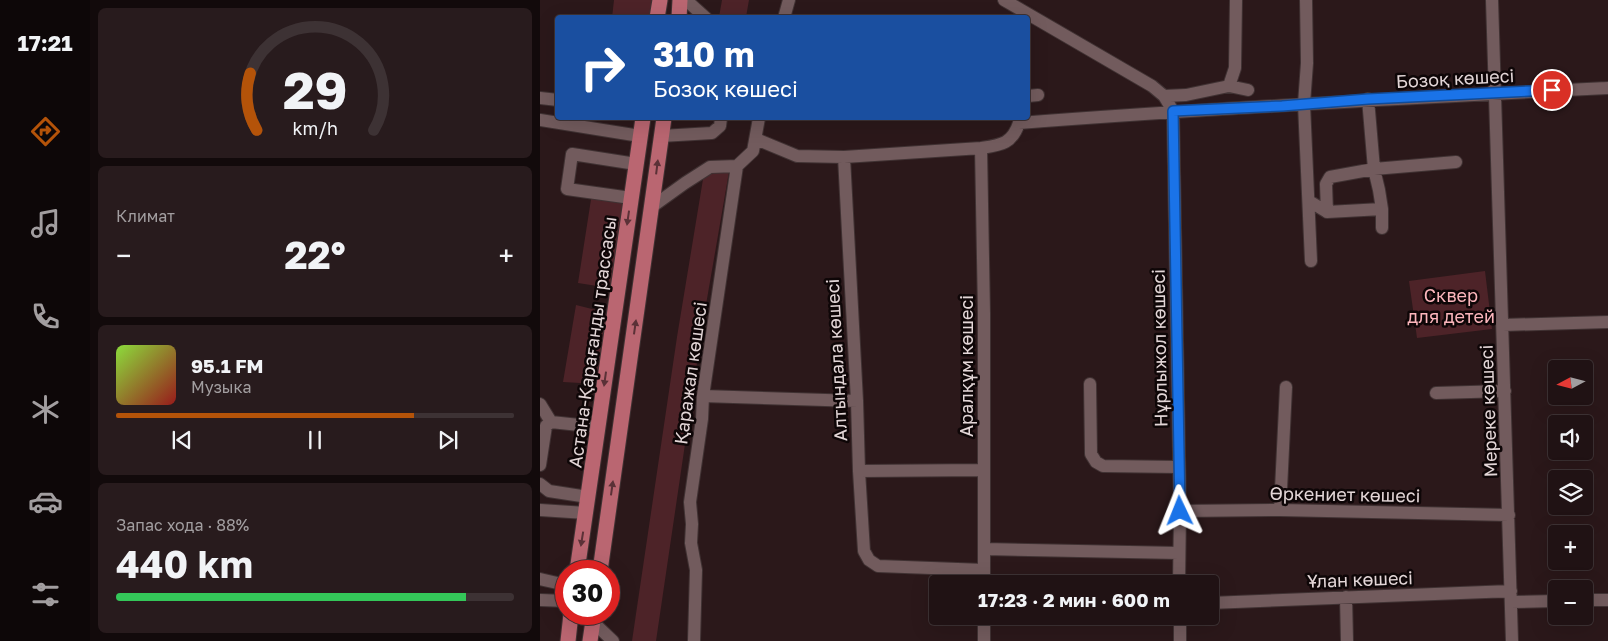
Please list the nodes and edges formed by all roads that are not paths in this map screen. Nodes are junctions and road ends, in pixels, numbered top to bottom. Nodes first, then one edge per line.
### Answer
1 (660, 0) edge
2 (680, 0) edge
3 (686, 0) edge
4 (789, 0) edge
5 (1004, 0) edge
6 (1236, 0) edge
7 (1306, 0) edge
8 (1492, 0) edge
9 (1020, 14) edge
10 (658, 15) edge
11 (679, 15) edge
12 (703, 15) edge
13 (785, 15) edge
14 (1030, 19) edge
15 (1230, 86) junction
16 (1608, 88) edge
17 (1248, 90) dead end
18 (1496, 94) junction
19 (1164, 96) junction
20 (540, 98) edge
21 (1368, 99) junction
22 (555, 100) edge
23 (1304, 104) junction
24 (1173, 111) junction
25 (1030, 119) edge
26 (540, 120) edge
27 (643, 120) edge
28 (664, 120) edge
29 (721, 120) edge
30 (759, 120) edge
31 (1019, 120) edge
32 (640, 136) junction
33 (661, 136) junction
34 (756, 139) junction
35 (981, 148) junction
36 (844, 157) junction
37 (1456, 162) dead end
38 (636, 164) junction
39 (737, 166) junction
40 (1374, 169) junction
41 (631, 198) junction
42 (1309, 201) junction
43 (653, 206) junction
44 (1382, 210) junction
45 (1327, 212) junction
46 (1382, 228) dead end
47 (1311, 261) dead end
48 (1608, 322) edge
49 (1503, 325) junction
50 (1090, 384) dead end
51 (1286, 387) dead end
52 (1505, 391) junction
53 (1436, 393) dead end
54 (703, 396) junction
55 (857, 401) junction
56 (540, 404) edge
57 (551, 422) junction
58 (598, 427) junction
59 (540, 465) edge
60 (1178, 467) junction
61 (983, 470) junction
62 (859, 471) junction
63 (541, 486) edge
64 (588, 497) junction
65 (540, 510) edge
66 (1280, 510) junction
67 (1180, 511) junction
68 (586, 513) junction
69 (1509, 515) junction
70 (985, 549) junction
71 (1179, 553) junction
72 (579, 560) edge
73 (602, 560) edge
74 (984, 570) junction
75 (984, 575) edge
76 (1179, 575) edge
77 (540, 579) edge
78 (555, 582) edge
79 (1346, 597) junction
80 (1511, 597) junction
81 (540, 600) edge
82 (1548, 600) edge
83 (1593, 600) edge
84 (1608, 600) edge
85 (555, 601) edge
86 (1219, 603) edge
87 (570, 625) edge
88 (593, 625) edge
89 (600, 625) edge
90 (984, 625) edge
91 (1180, 625) edge
92 (568, 641) edge
93 (590, 641) edge
94 (613, 641) edge
95 (694, 641) edge
96 (984, 641) edge
97 (1180, 641) edge
98 (1347, 641) edge
99 (1512, 641) edge

1 - 10 main road
2 - 11 main road
3 - 12 street
4 - 13 street
5 - 9 street
6 - 15 street
7 - 23 street
8 - 18 street, Мереке көшесі
14 - 19 street
15 - 17 street
15 - 19 street
16 - 18 street, Бозоқ көшесі
18 - 21 street, Бозоқ көшесі
18 - 49 street, Мереке көшесі
19 - 24 street
20 - 22 street
21 - 23 street, Бозоқ көшесі
21 - 40 street
23 - 24 street, Бозоқ көшесі
23 - 42 street
24 - 25 street, Бозоқ көшесі
24 - 60 street, Нұрлыжол көшесі
26 - 32 street
27 - 32 main road, Астана-Қарағанды трассасы
28 - 33 main road
29 - 33 street
30 - 34 street
31 - 35 street, Бозоқ көшесі
32 - 38 main road, Астана-Қарағанды трассасы
43 -> 33 main road
34 - 36 street, Бозоқ көшесі
34 - 39 street
35 - 36 street, Бозоқ көшесі
35 - 61 street, Аралқұм көшесі
36 - 55 street, Алтындала көшесі
37 - 40 street
38 - 41 main road, Астана-Қарағанды трассасы
38 - 41 street
39 - 43 street
39 - 54 street, Қаражал көшесі
40 - 44 street
40 - 45 street
41 -> 58 main road, Астана-Қарағанды трассасы
42 - 45 street
42 - 47 street
73 -> 43 main road
44 - 45 street
44 - 46 street
48 - 49 street
49 - 52 street, Мереке көшесі
50 - 60 street
51 - 66 street
52 - 53 street
52 - 69 street, Мереке көшесі
54 - 55 street
54 - 95 street, Қаражал көшесі
55 - 62 street, Алтындала көшесі
56 - 57 street
57 - 58 street
57 - 59 street
58 - 64 main road, Астана-Қарағанды трассасы
60 - 67 street, Нұрлыжол көшесі
61 - 62 street
61 - 70 street, Аралқұм көшесі
62 - 74 street, Алтындала көшесі
63 - 64 street
64 - 68 main road, Астана-Қарағанды трассасы
65 - 68 street
66 - 67 street, Өркениет көшесі
66 - 69 street, Өркениет көшесі
67 - 71 street, Нұрлыжол көшесі
68 -> 72 main road, Астана-Қарағанды трассасы
69 - 80 street, Мереке көшесі
70 - 71 street
70 - 74 street, Аралқұм көшесі
71 - 76 street, Нұрлыжол көшесі
74 - 75 street, Аралқұм көшесі
77 - 78 street
79 - 80 street, Ұлан көшесі
79 - 86 street, Ұлан көшесі
79 - 98 street
80 - 82 street, Ұлан көшесі
80 - 99 street, Мереке көшесі
81 - 85 street
83 - 84 street
87 - 92 main road
88 - 93 main road
89 - 94 street
90 - 96 street
91 - 97 street

